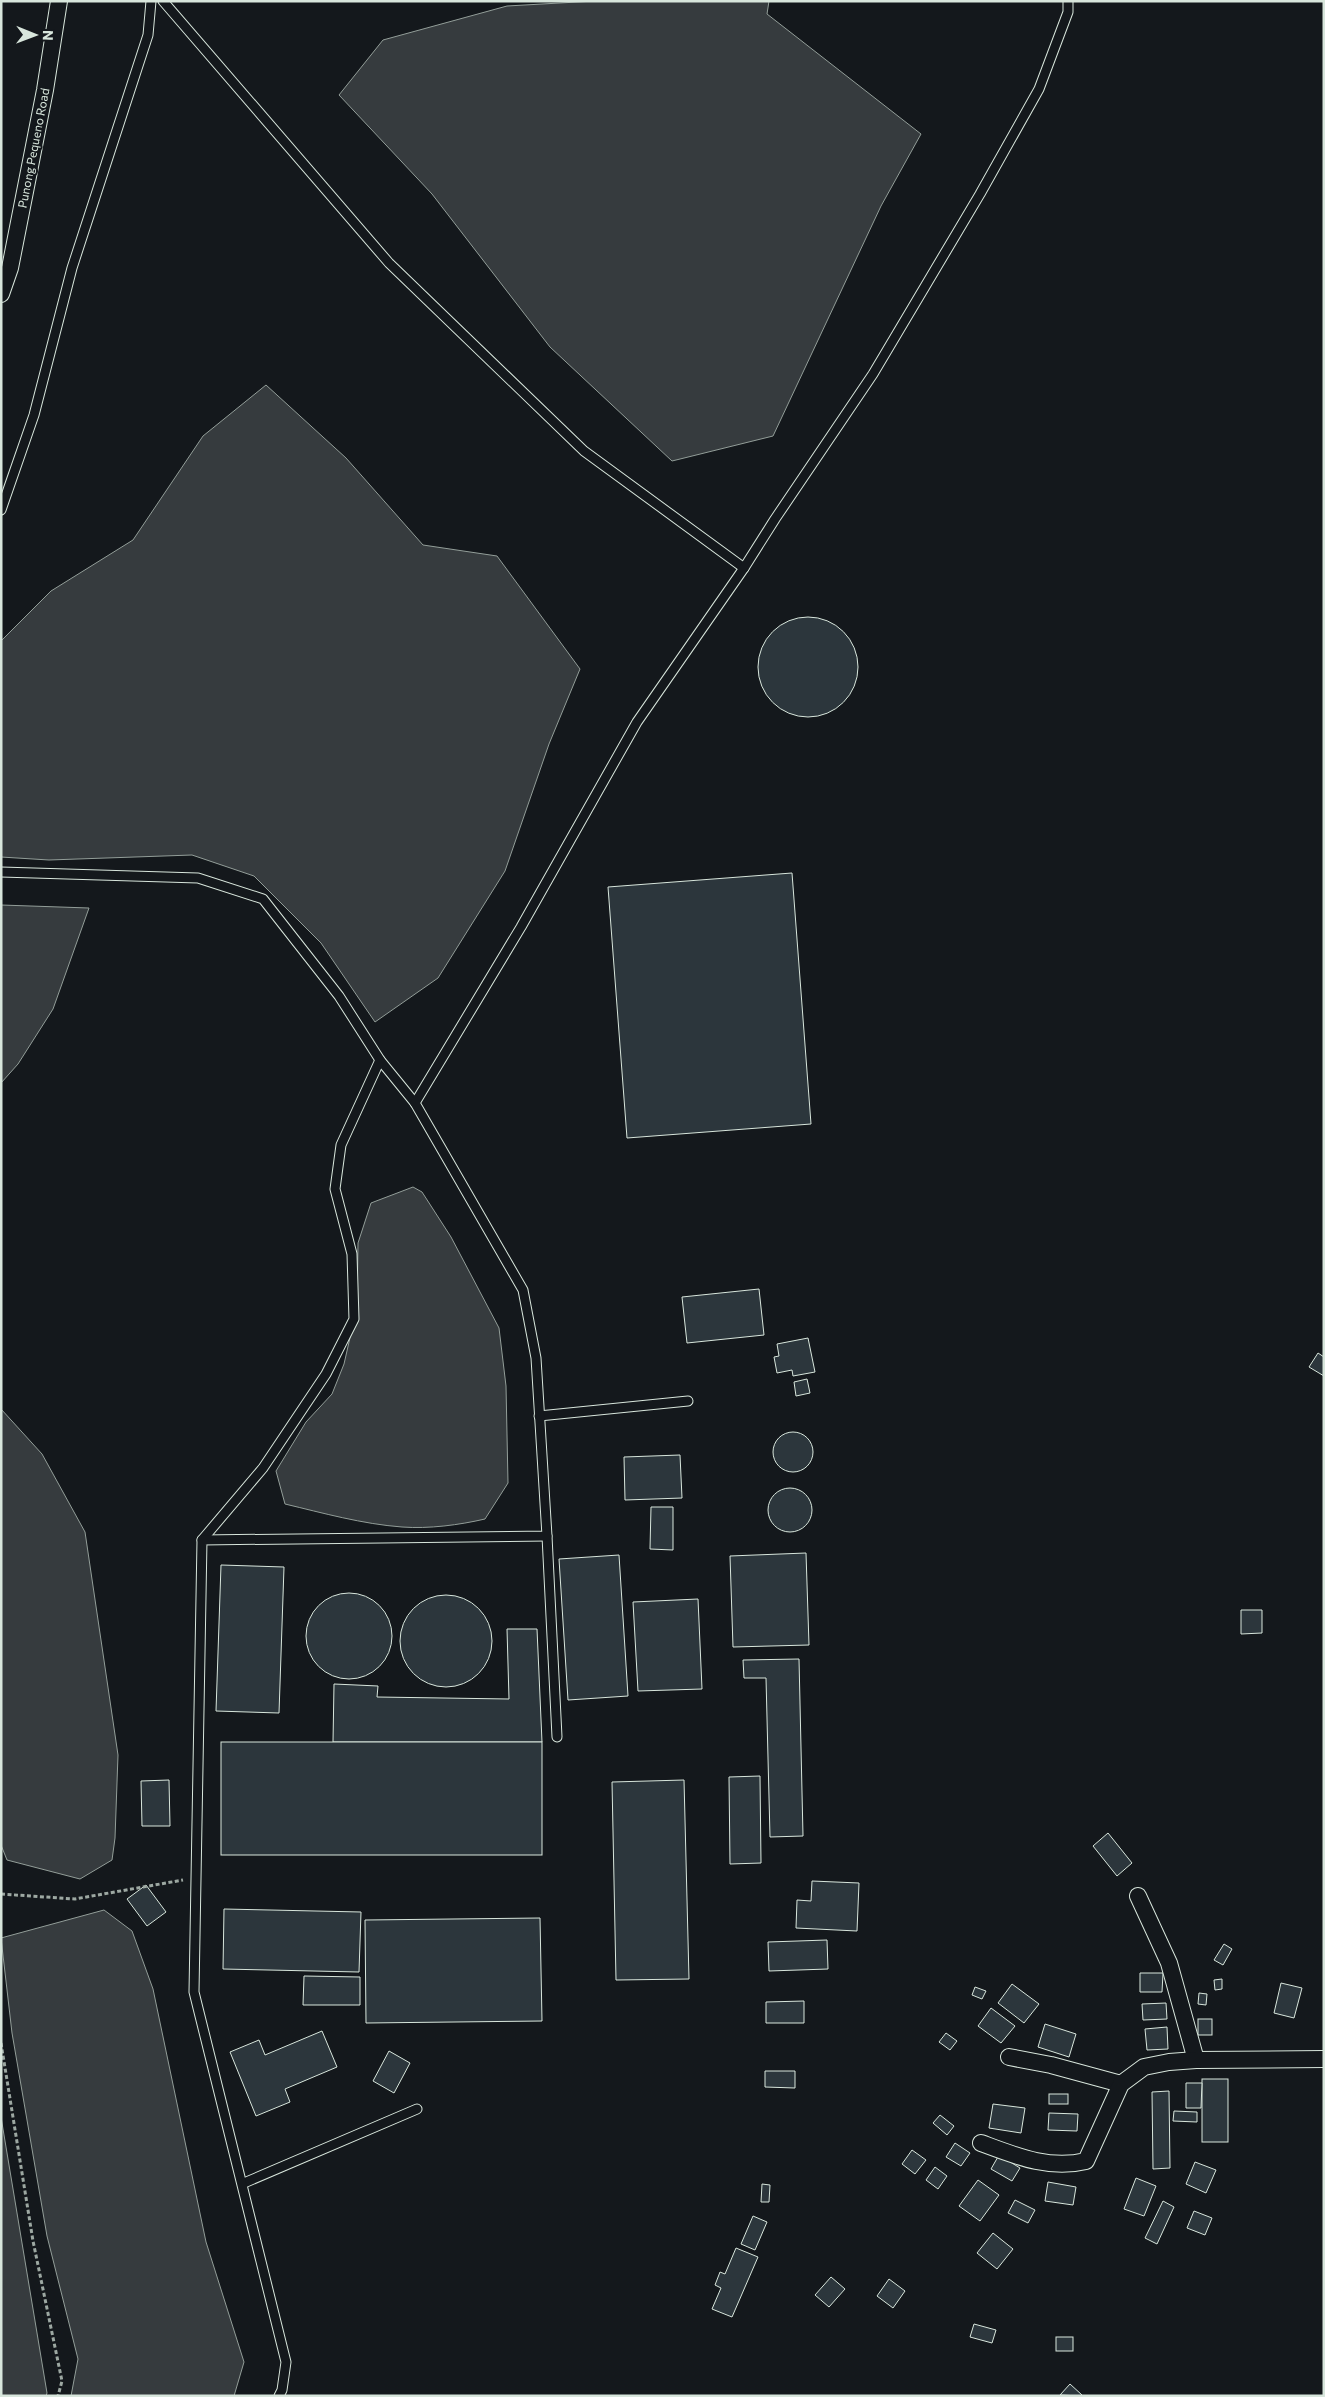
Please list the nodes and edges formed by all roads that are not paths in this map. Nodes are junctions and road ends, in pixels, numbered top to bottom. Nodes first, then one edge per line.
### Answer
1 (59, 1) edge
2 (151, 1) edge
3 (163, 1) edge
4 (1068, 1) edge
5 (1, 294) edge
6 (1, 510) edge
7 (744, 568) junction
8 (1, 872) edge
9 (380, 1060) junction
10 (414, 1102) junction
11 (688, 1401) dead end
12 (539, 1416) junction
13 (547, 1536) junction
14 (202, 1540) junction
15 (557, 1737) dead end
16 (1138, 1896) dead end
17 (1009, 2057) dead end
18 (1324, 2059) edge
19 (1196, 2060) junction
20 (1121, 2084) junction
21 (417, 2109) dead end
22 (981, 2143) dead end
23 (244, 2183) junction
24 (279, 2396) edge

1 - 5 street, Punong Pequeno Road
2 - 6 lane
3 - 7 lane
4 - 7 lane
7 - 10 lane
8 - 9 lane
9 - 10 lane
9 - 14 lane
10 - 12 lane
11 - 12 lane
12 - 13 lane
13 - 14 lane
13 - 15 lane
14 - 23 lane
16 - 19 street
17 - 20 street
18 - 19 street
19 - 20 street
20 - 22 street
21 - 23 lane
23 - 24 lane

